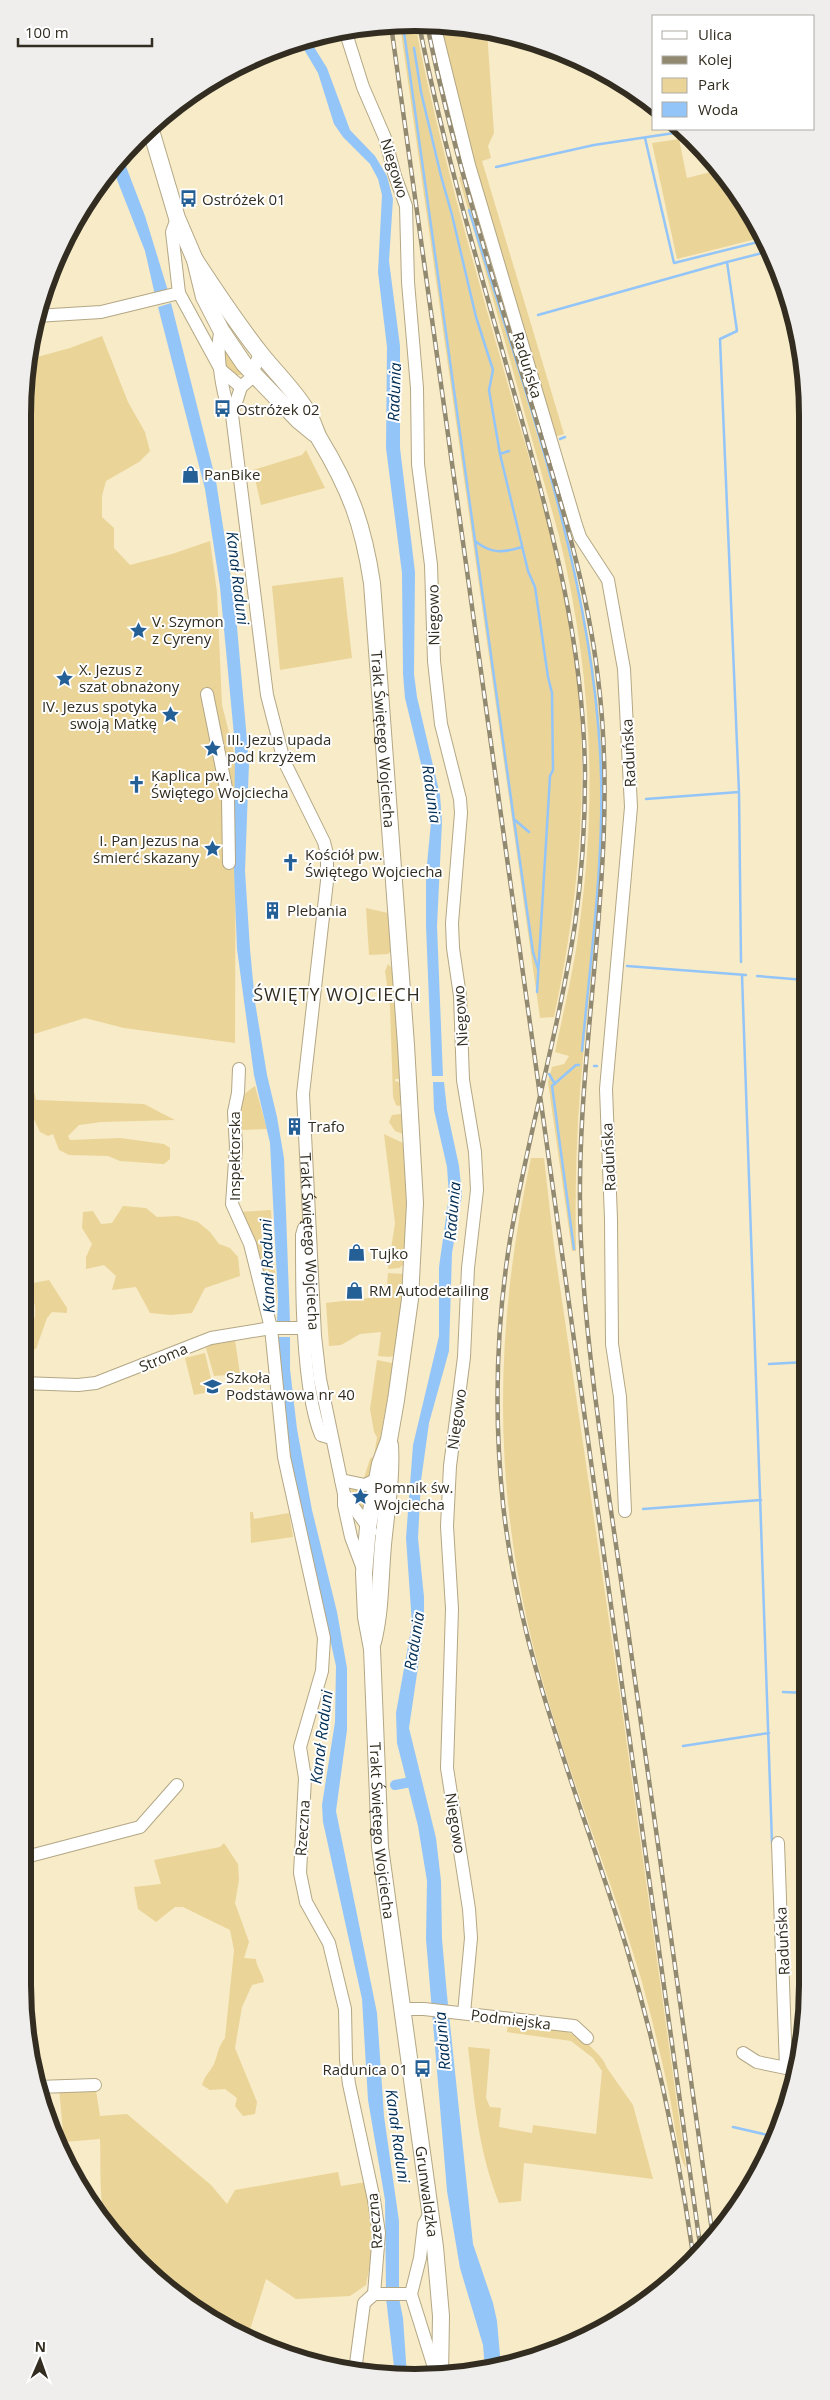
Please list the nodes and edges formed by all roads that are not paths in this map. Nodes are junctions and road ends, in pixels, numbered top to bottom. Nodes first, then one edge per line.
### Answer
1 (436, 32) edge
2 (347, 38) edge
3 (153, 135) edge
4 (178, 218) junction
5 (195, 260) junction
6 (175, 294) junction
7 (44, 315) edge
8 (221, 330) junction
9 (260, 352) junction
10 (221, 370) junction
11 (252, 373) junction
12 (241, 386) junction
13 (232, 415) junction
14 (319, 437) junction
15 (207, 694) dead end
16 (229, 863) dead end
17 (239, 1069) dead end
18 (309, 1221) junction
19 (273, 1328) junction
20 (298, 1328) junction
21 (31, 1383) edge
22 (331, 1438) junction
23 (389, 1440) junction
24 (377, 1479) junction
25 (341, 1480) junction
26 (344, 1494) junction
27 (625, 1511) dead end
28 (368, 1527) junction
29 (383, 1548) junction
30 (364, 1573) junction
31 (372, 1649) junction
32 (177, 1785) dead end
33 (778, 1843) dead end
34 (31, 1856) edge
35 (401, 2009) junction
36 (461, 2013) junction
37 (587, 2038) dead end
38 (742, 2053) dead end
39 (791, 2062) edge
40 (789, 2069) edge
41 (95, 2085) dead end
42 (45, 2087) edge
43 (430, 2214) junction
44 (380, 2294) junction
45 (407, 2294) junction
46 (356, 2364) edge
47 (435, 2368) edge
48 (438, 2368) edge

1 - 27 street, Raduńska
2 - 36 street, Niegowo
3 - 4 main road, Trakt Świętego Wojciecha
4 - 5 main road, Trakt Świętego Wojciecha
4 - 6 street, Trakt Świętego Wojciecha
5 - 8 main road, Trakt Świętego Wojciecha
5 - 9 main road, Trakt Świętego Wojciecha
6 - 7 street
6 - 10 street, Trakt Świętego Wojciecha
8 - 10 street, Trakt Świętego Wojciecha
8 - 11 main road, Trakt Świętego Wojciecha
9 - 11 street, Trakt Świętego Wojciecha
9 - 14 main road, Trakt Świętego Wojciecha
10 - 12 street, Trakt Świętego Wojciecha
10 - 13 street, Trakt Świętego Wojciecha
11 - 12 street, Trakt Świętego Wojciecha
11 - 14 main road, Trakt Świętego Wojciecha
12 - 13 street, Trakt Świętego Wojciecha
13 - 18 street, Trakt Świętego Wojciecha
14 - 23 main road, Trakt Świętego Wojciecha
15 - 16 street
17 - 19 street, Inspektorska
18 - 20 street
18 - 22 street, Trakt Świętego Wojciecha
19 - 20 street, Stroma
19 - 21 street, Stroma
19 - 44 street, Rzeczna
20 - 22 street
22 - 25 street, Trakt Świętego Wojciecha
23 - 24 main road, Trakt Świętego Wojciecha
23 - 29 main road, Trakt Świętego Wojciecha
24 - 25 street
24 - 28 main road, Trakt Świętego Wojciecha
25 - 26 street, Trakt Świętego Wojciecha
26 - 28 street, Trakt Świętego Wojciecha
26 - 30 street, Trakt Świętego Wojciecha
28 - 29 street, Trakt Świętego Wojciecha
28 - 30 main road, Trakt Świętego Wojciecha
29 - 31 main road, Trakt Świętego Wojciecha
30 - 31 main road, Trakt Świętego Wojciecha
31 - 35 main road, Trakt Świętego Wojciecha
32 - 34 street
33 - 39 street, Raduńska
35 - 36 street, Podmiejska
35 - 43 main road, Grunwaldzka
36 - 37 street, Podmiejska
38 - 40 street
41 - 42 street
43 - 45 street
43 - 48 main road, Grunwaldzka
44 - 45 street
44 - 46 street
45 - 47 street

